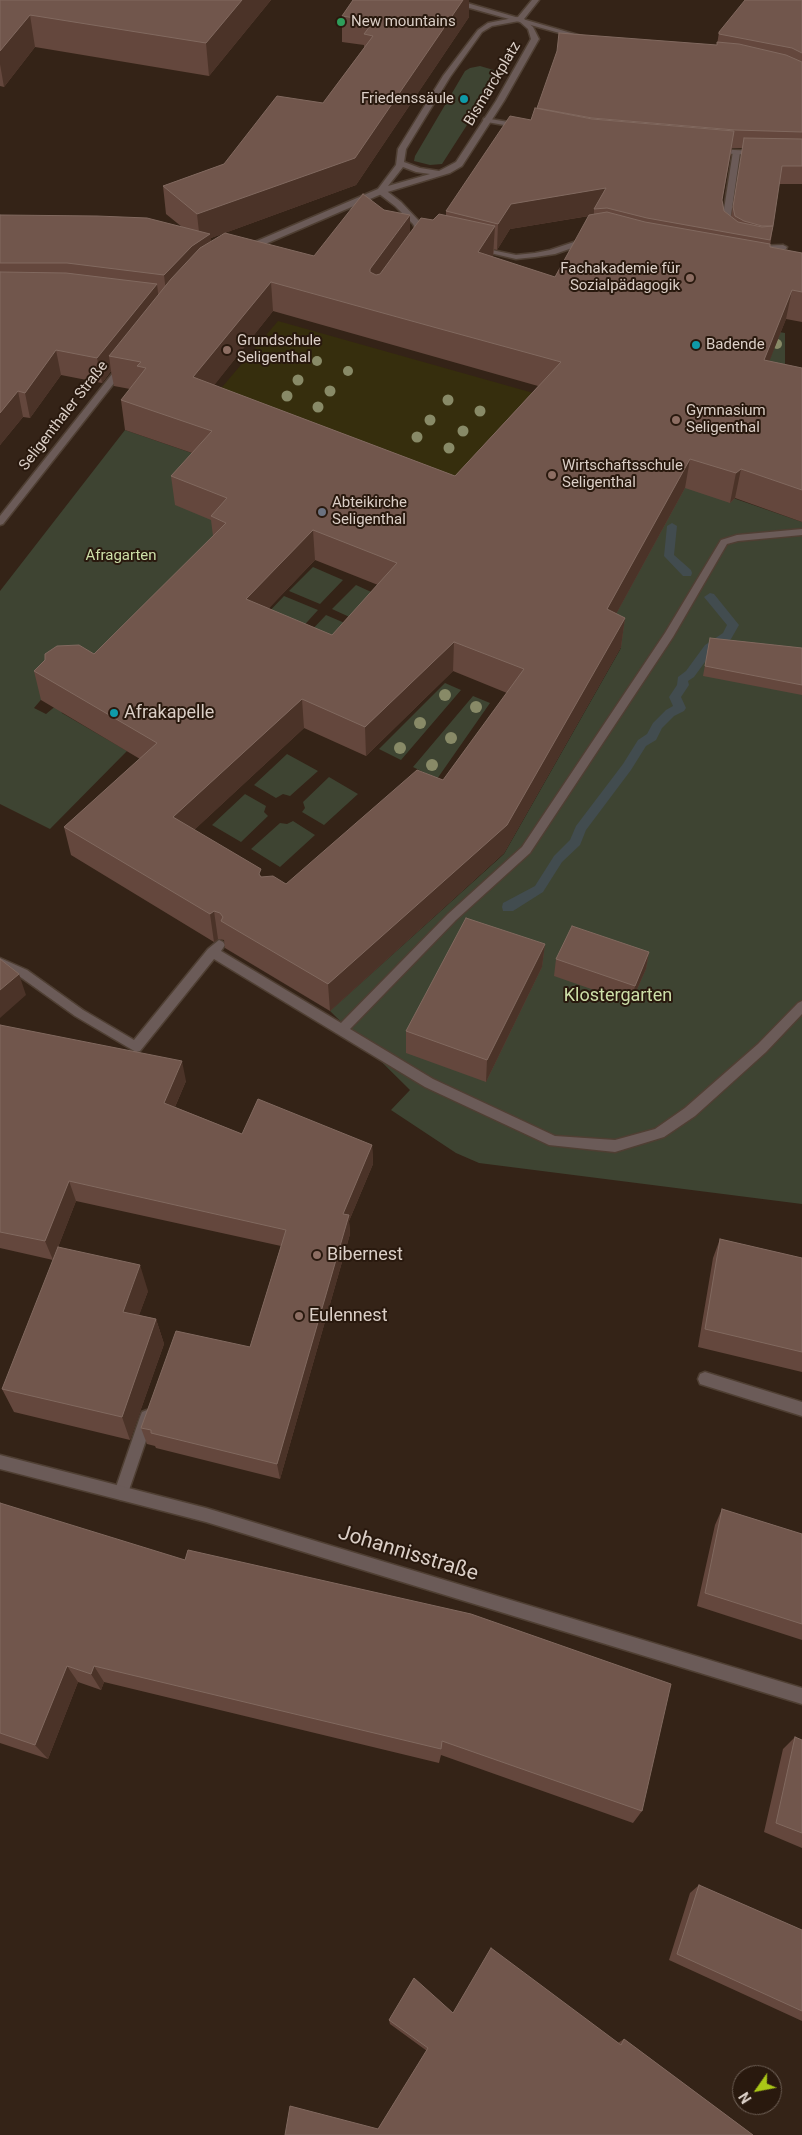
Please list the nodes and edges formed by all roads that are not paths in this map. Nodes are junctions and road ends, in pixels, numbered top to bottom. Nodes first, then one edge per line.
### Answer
1 (429, 0) edge
2 (536, 0) edge
3 (520, 19) junction
4 (590, 38) edge
5 (487, 120) junction
6 (528, 127) edge
7 (702, 150) edge
8 (736, 152) junction
9 (764, 153) edge
10 (400, 163) junction
11 (443, 172) junction
12 (381, 191) junction
13 (726, 236) edge
14 (597, 238) edge
15 (418, 243) edge
16 (744, 245) edge
17 (465, 246) edge
18 (783, 247) edge
19 (238, 252) edge
20 (127, 360) edge
21 (0, 522) edge
22 (802, 532) edge
23 (0, 963) edge
24 (802, 1006) edge
25 (342, 1030) junction
26 (705, 1378) dead end
27 (150, 1408) edge
28 (802, 1409) edge
29 (0, 1462) edge
30 (121, 1493) junction
31 (802, 1696) edge

1 - 3 street
2 - 3 street
3 - 4 street
3 - 5 street, Bismarckplatz
3 - 10 street, Bismarckplatz
5 - 6 street
5 - 11 street, Bismarckplatz
7 - 8 street
8 - 9 street
8 - 13 street
10 - 11 street
10 - 12 street, Bismarckplatz
11 - 12 street, Bismarckplatz
12 - 15 street
12 - 19 street, Bismarckplatz
14 - 17 street
16 - 18 street
20 - 21 street, Seligenthaler Straße
22 - 25 street
23 - 25 street
24 - 25 street
26 - 28 street
27 - 30 street
29 - 30 street, Johannisstraße
30 - 31 street, Johannisstraße

